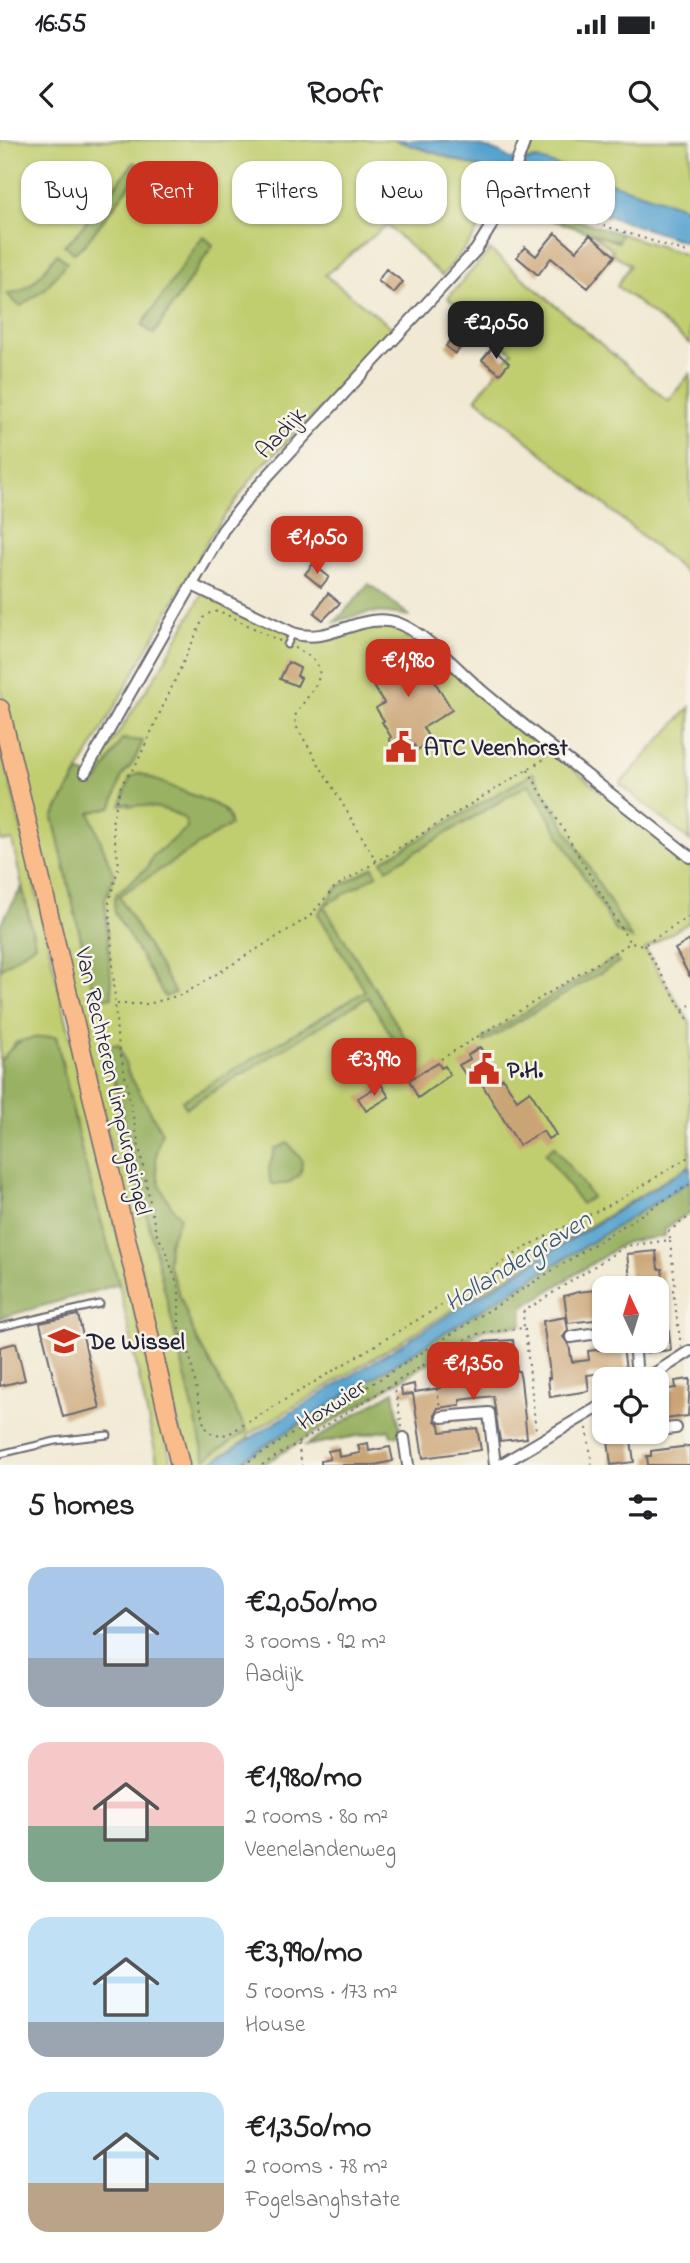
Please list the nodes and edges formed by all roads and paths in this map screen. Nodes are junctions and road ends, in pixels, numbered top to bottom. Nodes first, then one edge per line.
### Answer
1 (492, 224) edge
2 (606, 224) edge
3 (690, 253) edge
4 (192, 585) junction
5 (293, 633) junction
6 (287, 645) junction
7 (0, 709) edge
8 (557, 751) junction
9 (527, 770) junction
10 (85, 772) dead end
11 (690, 857) edge
12 (377, 862) junction
13 (690, 916) edge
14 (630, 943) junction
15 (644, 945) junction
16 (116, 1004) junction
17 (690, 1005) edge
18 (682, 1010) junction
19 (690, 1023) edge
20 (441, 1059) dead end
21 (690, 1156) edge
22 (690, 1184) edge
23 (690, 1216) edge
24 (670, 1240) junction
25 (100, 1304) dead end
26 (0, 1327) edge
27 (524, 1328) junction
28 (592, 1334) edge
29 (571, 1337) dead end
30 (686, 1354) edge
31 (432, 1360) junction
32 (665, 1367) edge
33 (394, 1383) junction
34 (592, 1411) edge
35 (586, 1415) junction
36 (442, 1417) joint
37 (676, 1428) dead end
38 (669, 1429) edge
39 (108, 1435) dead end
40 (404, 1438) joint
41 (298, 1443) junction
42 (538, 1443) junction
43 (0, 1454) edge
44 (180, 1465) edge
45 (243, 1465) edge
46 (262, 1465) edge
47 (302, 1465) edge
48 (408, 1465) edge
49 (498, 1465) edge
50 (592, 1465) edge

1 - 4 street, Aadijk
2 - 3 path
4 - 5 street
4 - 10 street, Aadijk
5 - 6 lane
5 - 8 street
6 - 12 path
6 - 16 path
7 - 44 main road, Van Rechteren Limpurgsingel
8 - 9 path
8 - 11 street
9 - 12 path
9 - 14 path
12 - 16 path
13 - 15 path
14 - 15 path
14 - 20 path
15 - 18 path
16 - 21 path
17 - 18 path
18 - 19 path
22 - 45 path
23 - 24 path
24 - 27 path
24 - 30 path
25 - 26 lane
27 - 31 path, Hoxwier
27 - 42 path
28 - 29 street
30 - 32 street
31 - 33 path, Hoxwier
31 - 36 path
33 - 40 path
33 - 41 path, Hoxwier
34 - 35 street
35 - 42 street
35 - 50 path
36 - 49 street
37 - 38 street
39 - 43 lane
40 - 48 street
41 - 46 path, Hoxwier
41 - 47 path
42 - 49 street

